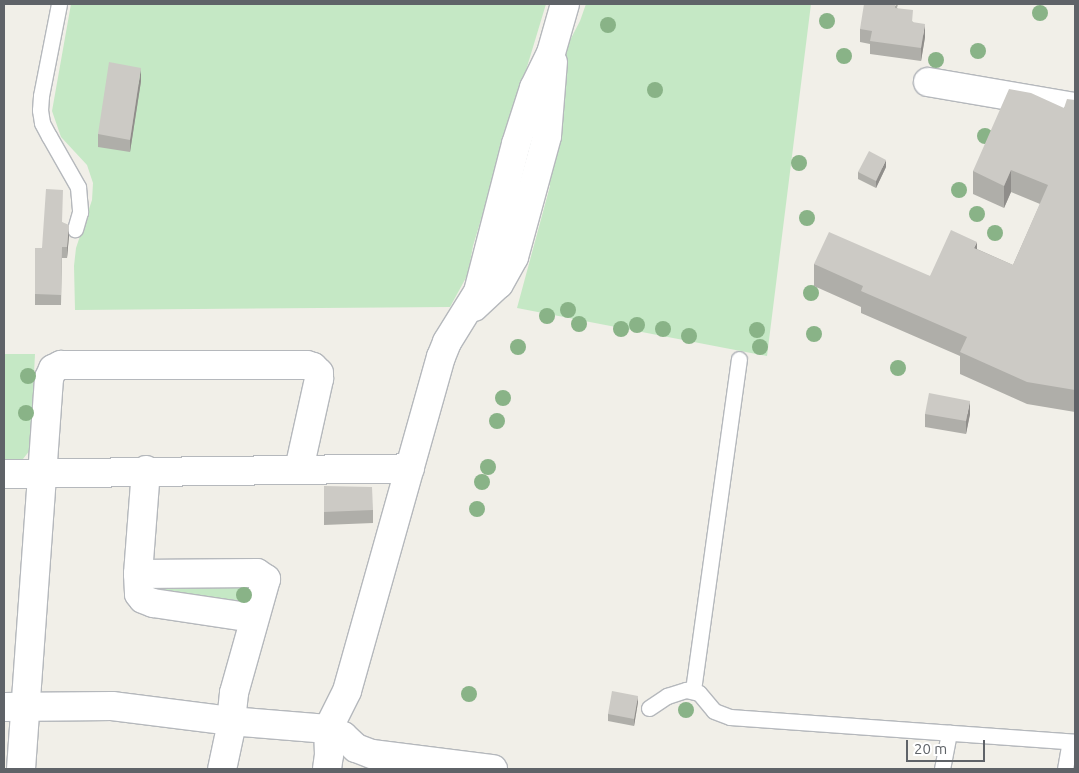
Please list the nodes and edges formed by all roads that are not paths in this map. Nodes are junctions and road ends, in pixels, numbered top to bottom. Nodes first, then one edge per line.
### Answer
1 (59, 4) edge
2 (565, 4) edge
3 (928, 82) dead end
4 (1075, 106) edge
5 (76, 229) dead end
6 (740, 360) dead end
7 (410, 468) junction
8 (300, 469) junction
9 (146, 470) junction
10 (42, 472) junction
11 (4, 474) edge
12 (138, 574) junction
13 (254, 618) junction
14 (693, 690) junction
15 (15, 707) edge
16 (649, 708) dead end
17 (230, 721) junction
18 (328, 729) junction
19 (949, 733) junction
20 (1073, 742) edge
21 (21, 769) edge
22 (222, 769) edge
23 (327, 769) edge
24 (493, 769) edge
25 (942, 769) edge
26 (1065, 769) edge

1 - 5 lane
2 - 7 street
3 - 4 street
6 - 14 lane
7 - 8 street
7 - 18 street
8 - 9 street
8 - 10 street
9 - 10 street
9 - 12 street
10 - 11 street
10 - 15 street
12 - 13 street
12 - 13 street
13 - 17 street
14 - 16 lane
14 - 19 lane
15 - 17 street
15 - 21 street
17 - 18 street
17 - 22 street
18 - 23 street
18 - 24 street
19 - 20 lane
19 - 25 lane
20 - 26 lane

